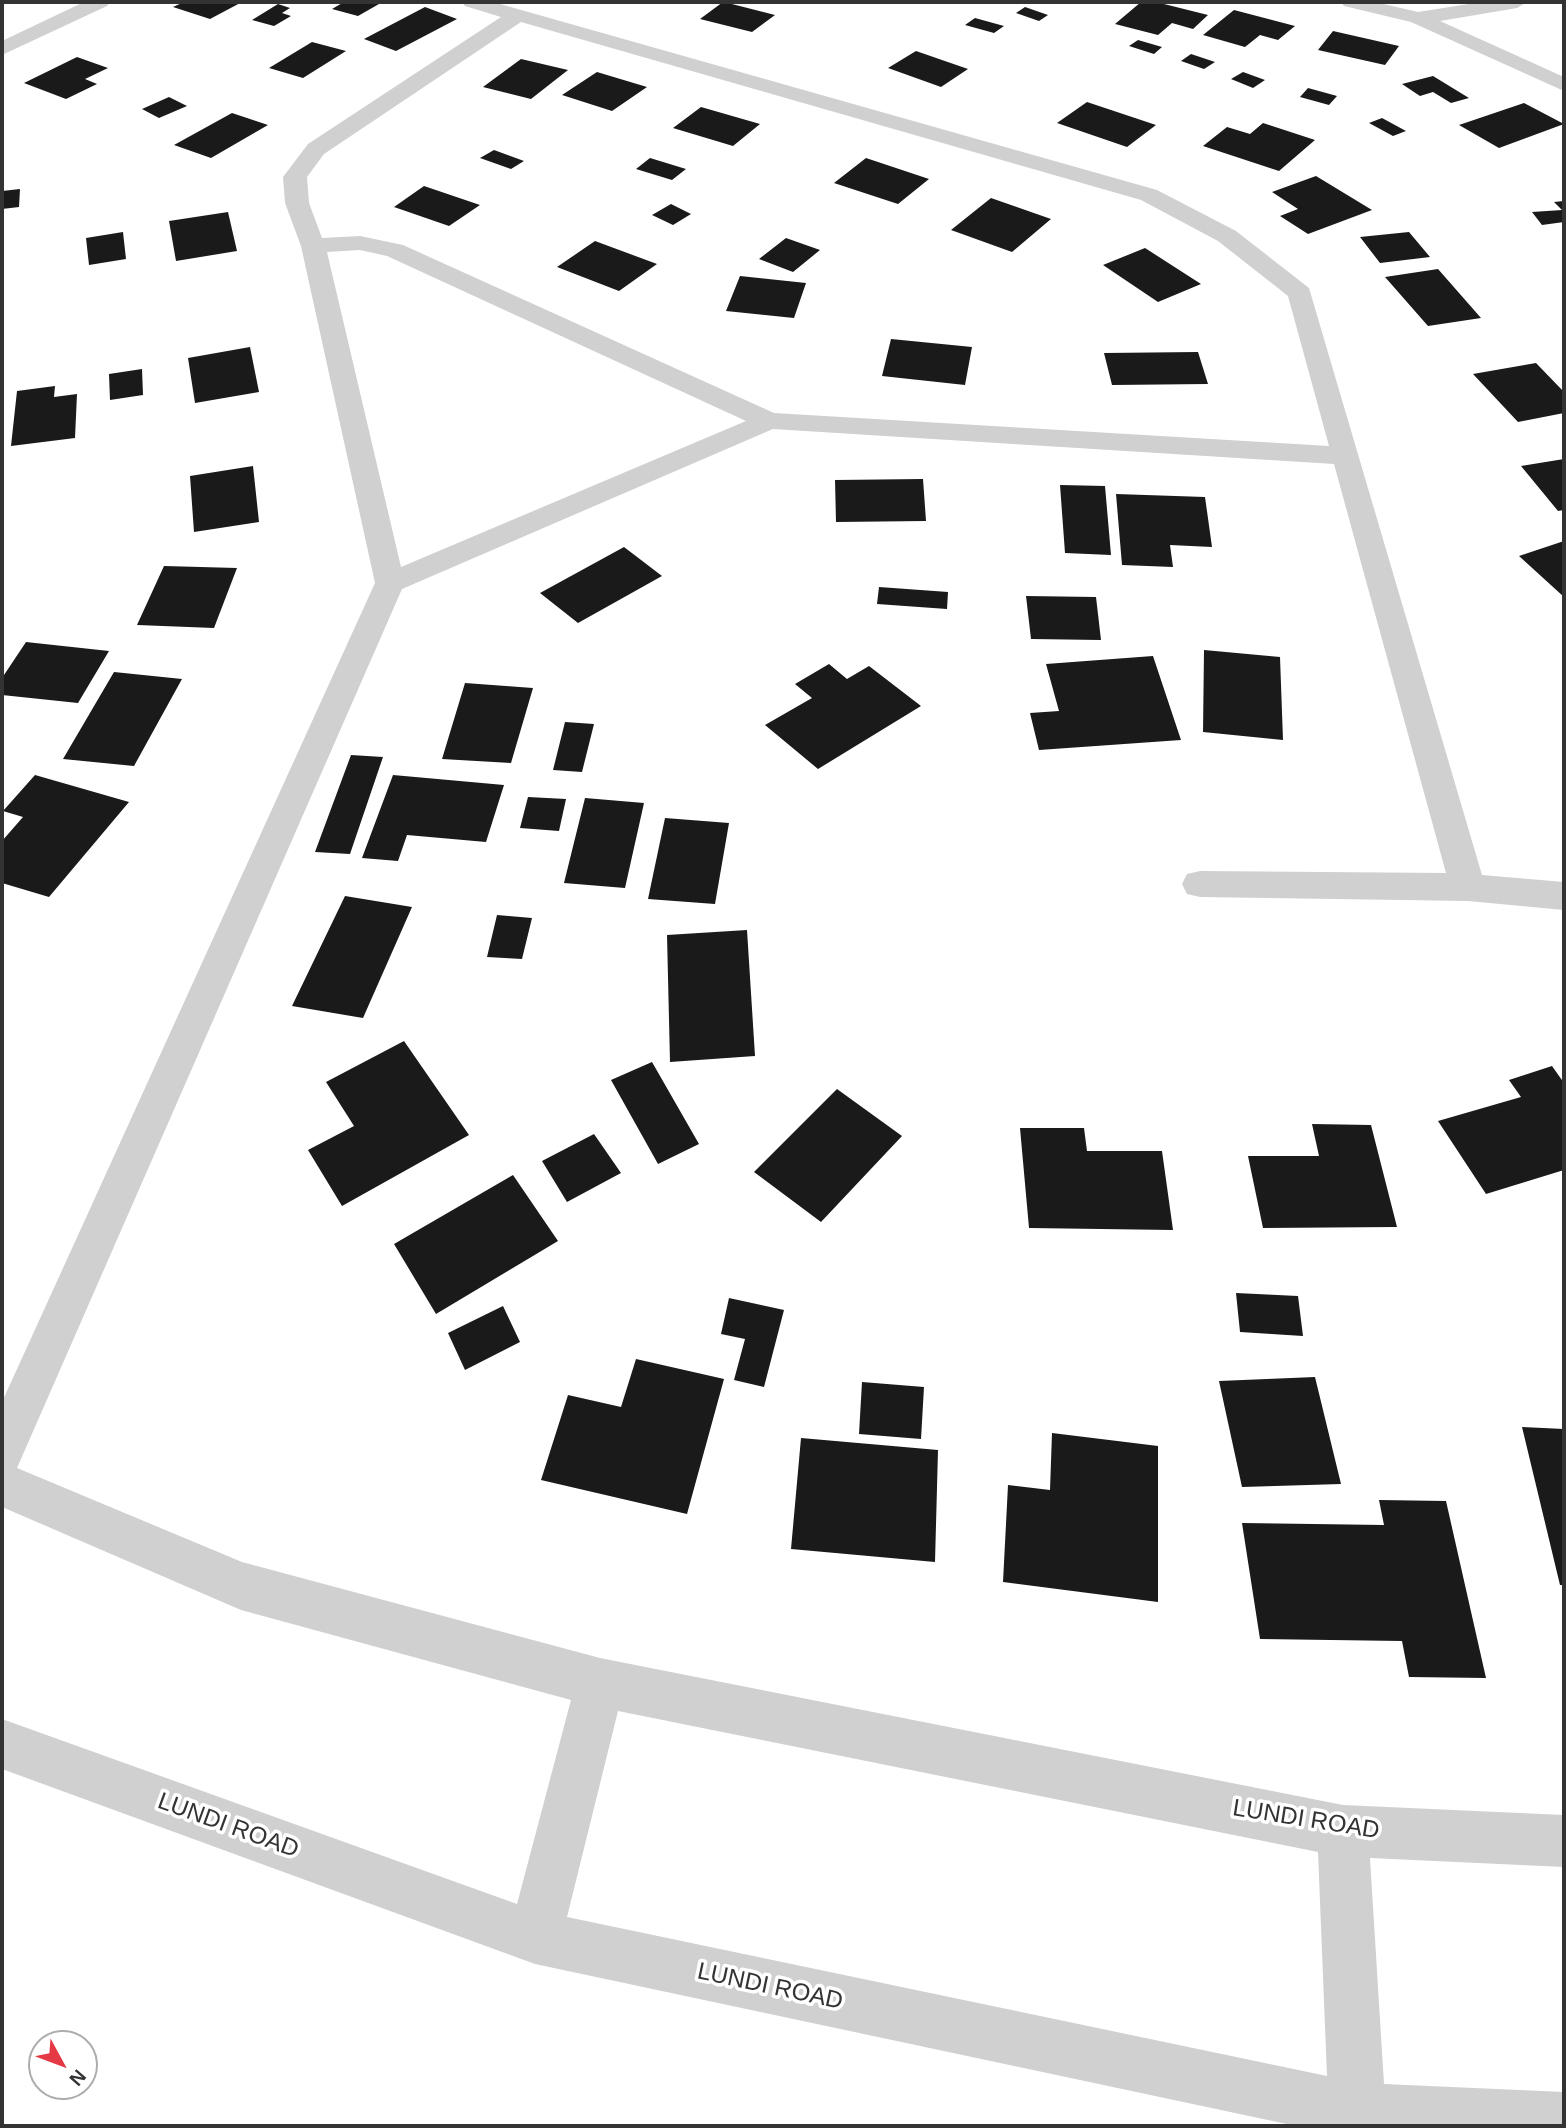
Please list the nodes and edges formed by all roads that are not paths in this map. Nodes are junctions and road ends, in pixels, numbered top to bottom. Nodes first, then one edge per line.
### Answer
1 (100, 2) edge
2 (472, 2) edge
3 (1351, 2) edge
4 (1517, 2) edge
5 (518, 15) junction
6 (1418, 18) junction
7 (2, 49) edge
8 (1564, 85) edge
9 (313, 246) junction
10 (769, 421) junction
11 (1347, 456) junction
12 (390, 583) junction
13 (1200, 884) dead end
14 (1468, 887) junction
15 (1564, 896) edge
16 (2, 1452) edge
17 (2, 1484) edge
18 (600, 1683) junction
19 (2, 1744) edge
20 (1343, 1831) junction
21 (1564, 1841) edge
22 (535, 1937) junction
23 (1357, 2111) junction
24 (1564, 2120) edge

1 - 7 street
2 - 5 street
3 - 6 street
4 - 6 street
5 - 9 street
5 - 11 street
6 - 8 street
9 - 10 street
9 - 12 street
10 - 11 street
10 - 12 street
11 - 14 street
12 - 16 street
13 - 14 street
14 - 15 street
17 - 18 street, LUNDI ROAD
18 - 20 street, LUNDI ROAD
18 - 22 street
19 - 22 street, LUNDI ROAD
20 - 21 street, LUNDI ROAD
20 - 23 street
22 - 23 street, LUNDI ROAD
23 - 24 street, LUNDI ROAD

